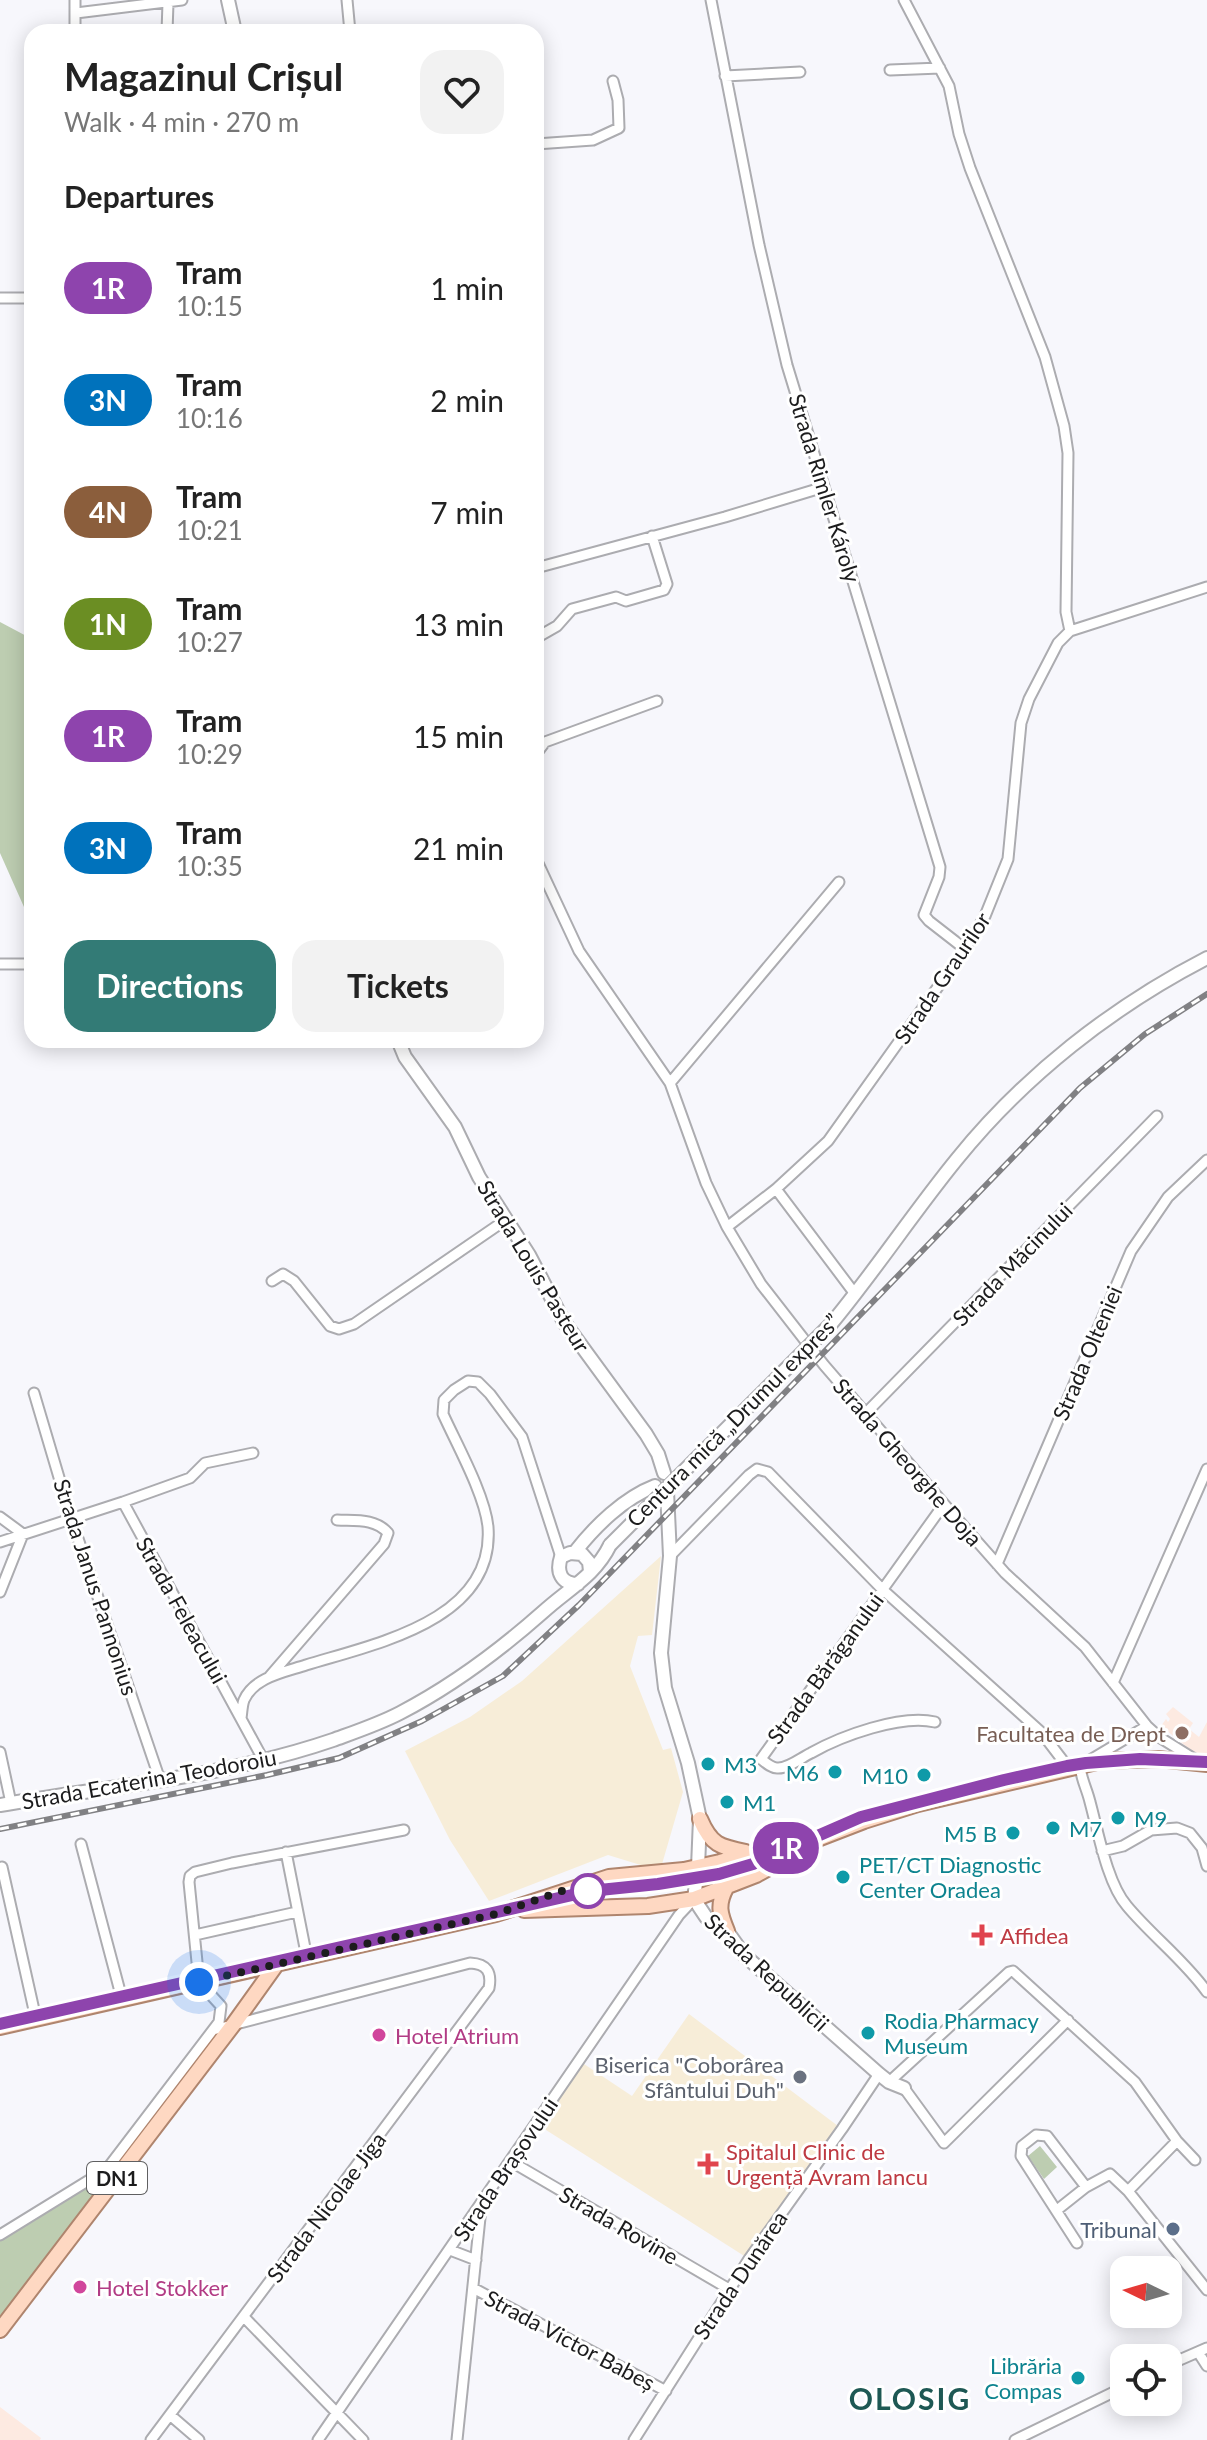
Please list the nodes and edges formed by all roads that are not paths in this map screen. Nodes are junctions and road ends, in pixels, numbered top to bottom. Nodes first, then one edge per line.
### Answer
1 (75, 0) edge
2 (182, 0) edge
3 (228, 0) edge
4 (347, 0) edge
5 (711, 0) edge
6 (904, 0) edge
7 (168, 3) junction
8 (76, 13) junction
9 (75, 24) edge
10 (167, 24) edge
11 (233, 24) edge
12 (349, 24) edge
13 (940, 68) junction
14 (890, 70) dead end
15 (800, 72) dead end
16 (725, 76) junction
17 (613, 81) dead end
18 (544, 143) edge
19 (0, 298) edge
20 (24, 298) edge
21 (824, 487) junction
22 (652, 536) junction
23 (544, 566) edge
24 (1207, 587) edge
25 (1070, 631) junction
26 (544, 633) edge
27 (657, 701) dead end
28 (544, 743) edge
29 (544, 880) edge
30 (839, 882) dead end
31 (965, 949) junction
32 (1207, 958) edge
33 (0, 964) edge
34 (24, 964) edge
35 (398, 1048) edge
36 (401, 1048) edge
37 (406, 1048) edge
38 (405, 1057) junction
39 (670, 1083) junction
40 (1157, 1116) dead end
41 (1207, 1160) edge
42 (776, 1189) junction
43 (507, 1219) junction
44 (727, 1227) junction
45 (272, 1281) dead end
46 (855, 1294) junction
47 (34, 1393) dead end
48 (867, 1412) junction
49 (253, 1453) dead end
50 (1207, 1469) edge
51 (661, 1488) junction
52 (123, 1502) junction
53 (944, 1504) junction
54 (0, 1517) edge
55 (71, 1518) junction
56 (337, 1520) dead end
57 (23, 1534) junction
58 (0, 1542) edge
59 (670, 1556) junction
60 (561, 1557) junction
61 (584, 1559) junction
62 (997, 1564) junction
63 (561, 1577) junction
64 (578, 1584) junction
65 (882, 1589) junction
66 (0, 1592) edge
67 (546, 1609) junction
68 (269, 1676) junction
69 (1113, 1683) junction
70 (241, 1718) junction
71 (935, 1722) dead end
72 (1147, 1726) junction
73 (0, 1752) edge
74 (264, 1761) junction
75 (1077, 1767) junction
76 (1206, 1767) edge
77 (160, 1780) junction
78 (6, 1804) edge
79 (700, 1819) junction
80 (404, 1830) dead end
81 (820, 1838) junction
82 (81, 1844) dead end
83 (1102, 1851) junction
84 (286, 1852) junction
85 (751, 1853) junction
86 (1207, 1866) edge
87 (2, 1867) edge
88 (698, 1867) junction
89 (726, 1888) junction
90 (695, 1891) junction
91 (297, 1912) junction
92 (496, 1914) junction
93 (727, 1931) junction
94 (195, 1935) junction
95 (307, 1958) junction
96 (276, 1965) junction
97 (199, 1982) junction
98 (1207, 1992) edge
99 (122, 1999) junction
100 (36, 2019) junction
101 (1068, 2020) junction
102 (233, 2025) junction
103 (0, 2027) edge
104 (213, 2030) junction
105 (884, 2078) junction
106 (904, 2088) joint
107 (1177, 2141) junction
108 (1195, 2160) dead end
109 (510, 2161) junction
110 (112, 2173) junction
111 (1086, 2187) junction
112 (1128, 2191) junction
113 (481, 2205) junction
114 (1057, 2210) junction
115 (0, 2235) edge
116 (1077, 2243) dead end
117 (450, 2250) junction
118 (476, 2260) junction
119 (473, 2288) junction
120 (729, 2289) junction
121 (1207, 2290) edge
122 (244, 2317) junction
123 (0, 2330) edge
124 (1202, 2350) edge
125 (1182, 2359) edge
126 (1207, 2366) edge
127 (666, 2391) junction
128 (1110, 2394) edge
129 (337, 2413) junction
130 (170, 2415) junction
131 (151, 2440) edge
132 (199, 2440) edge
133 (318, 2440) edge
134 (363, 2440) edge
135 (457, 2440) edge
136 (634, 2440) edge
137 (1015, 2440) edge

1 - 8 street
2 - 7 street
3 - 11 main road
4 - 12 street
5 - 16 street, Strada Rimler Károly
6 - 13 street
7 - 8 street
7 - 10 street
8 - 9 street
13 - 14 street
13 - 25 street
15 - 16 street
16 - 21 street, Strada Rimler Károly
17 - 18 street
19 - 20 street
21 - 22 street
21 - 31 street, Strada Rimler Károly
22 - 23 street
22 - 26 street
24 - 25 street
25 - 31 street, Strada Graurilor
27 - 28 street
29 - 39 street, Strada Gheorghe Doja
30 - 39 street
31 - 42 street, Strada Graurilor
32 - 46 main road, Centura mică „Drumul expres”
33 - 34 street
35 - 38 street
36 - 38 main road, Strada Louis Pasteur
37 - 38 main road
38 - 43 main road, Strada Louis Pasteur
39 - 44 street, Strada Gheorghe Doja
40 - 48 street, Strada Măcinului
41 - 62 street, Strada Olteniei
42 - 44 street, Strada Graurilor
42 - 46 street, Centura mică „Drumul expres”
43 - 45 street
43 - 51 main road, Strada Louis Pasteur
44 - 48 street, Strada Gheorghe Doja
46 - 61 main road, Centura mică „Drumul expres”, bridge
47 - 55 street, Strada Janus Pannonius
48 - 53 street, Strada Gheorghe Doja
49 - 52 street
50 - 69 street
51 - 59 main road
51 - 61 main road
52 - 55 street
52 - 70 street, Strada Feleacului
53 - 62 street, Strada Gheorghe Doja
53 - 65 street, Strada Bărăganului
54 - 57 street
55 - 57 street
55 - 77 street, Strada Janus Pannonius
56 - 68 street, Strada Feleacului
57 - 58 street
57 - 66 street
59 - 65 street
59 - 79 main road
60 - 61 main road
60 - 63 main road
60 - 68 street
61 - 64 main road
62 - 69 street, Strada Gheorghe Doja
63 - 64 main road
63 - 67 main road, Strada Ecaterina Teodoroiu
64 - 67 main road, Strada Ecaterina Teodoroiu
65 - 71 street, Strada Bărăganului
65 - 75 street
67 - 74 main road, Strada Ecaterina Teodoroiu
68 - 70 street, Strada Feleacului
69 - 72 street, Strada Gheorghe Doja
70 - 74 street, Strada Feleacului
72 - 75 street
72 - 76 street, Strada Gheorghe Doja
73 - 78 street
74 - 77 main road, Strada Ecaterina Teodoroiu
75 - 76 main road
75 - 81 main road
75 - 83 street
77 - 78 main road, Strada Ecaterina Teodoroiu
79 - 85 main road
79 - 88 main road
80 - 84 street
81 - 85 main road, Strada Republicii
81 - 89 main road, Strada Republicii
82 - 99 street
83 - 86 street
83 - 98 street
84 - 91 street
84 - 94 street
85 - 88 main road, Strada Republicii
87 - 100 street
88 - 90 main road
88 - 92 main road, Strada Republicii
89 - 90 main road, Strada Republicii
89 - 93 main road
90 - 92 main road, Strada Republicii
90 - 93 main road, Strada Republicii
90 - 109 street, Strada Brașovului
91 - 94 street
91 - 95 street
92 - 95 main road, Strada Republicii
93 - 105 main road, Strada Republicii
94 - 97 street
95 - 96 main road, Strada Republicii
96 - 97 main road, Strada Republicii
96 - 102 main road, DN1
97 - 99 main road, Strada Republicii
97 - 104 street
99 - 100 main road, Strada Republicii
100 - 103 main road, Strada Republicii
101 - 105 street, Strada Dunărea
101 - 106 street, Strada Republicii
101 - 107 street
102 - 104 street
102 - 110 main road, DN1
102 - 122 street, Strada Nicolae Jiga
104 - 110 street
105 - 106 main road, Strada Republicii
105 - 120 street, Strada Dunărea
107 - 108 street
107 - 112 street
109 - 113 street, Strada Brașovului
109 - 120 street, Strada Rovine
110 - 115 street
110 - 123 main road, DN1
111 - 112 street
111 - 114 street
111 - 114 street
112 - 121 street
113 - 117 street, Strada Brașovului
113 - 118 street
114 - 116 street
117 - 118 street
117 - 129 street, Strada Brașovului
118 - 119 street
119 - 127 street, Strada Victor Babeș
119 - 135 street
120 - 127 street, Strada Dunărea
122 - 129 street
122 - 130 street, Strada Nicolae Jiga
124 - 125 street
124 - 126 street
127 - 136 street, Strada Dunărea
128 - 137 street
129 - 133 street, Strada Brașovului
129 - 134 street
130 - 131 street, Strada Nicolae Jiga
130 - 132 street

